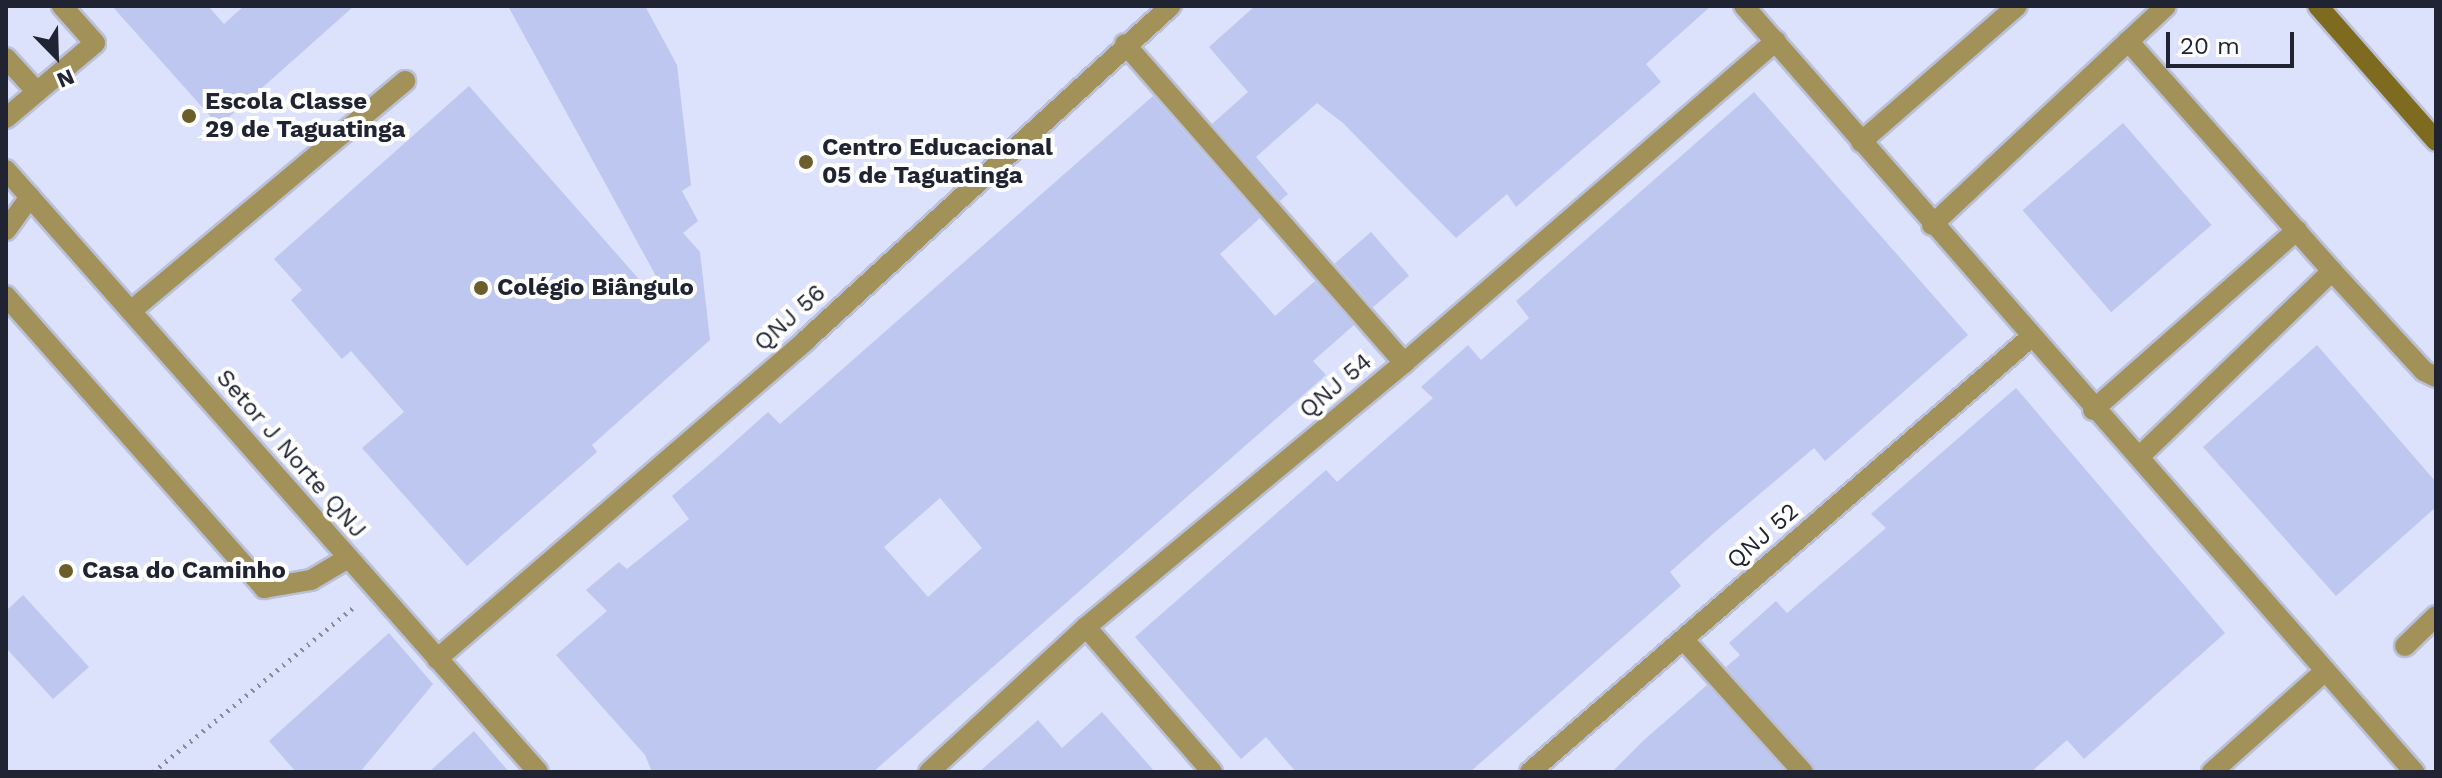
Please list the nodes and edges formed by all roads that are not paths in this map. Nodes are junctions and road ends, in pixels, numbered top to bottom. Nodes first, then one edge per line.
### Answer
1 (62, 6) edge
2 (1171, 6) edge
3 (1744, 6) edge
4 (2017, 6) edge
5 (2166, 6) edge
6 (2318, 6) edge
7 (1776, 41) junction
8 (2128, 41) junction
9 (1125, 44) junction
10 (6, 58) edge
11 (405, 81) dead end
12 (37, 92) junction
13 (6, 118) edge
14 (2436, 141) edge
15 (1861, 142) junction
16 (6, 170) edge
17 (30, 197) junction
18 (1932, 225) junction
19 (6, 230) edge
20 (2297, 230) junction
21 (2332, 271) junction
22 (6, 296) edge
23 (131, 311) junction
24 (2030, 338) junction
25 (1404, 363) junction
26 (2436, 377) edge
27 (2093, 410) junction
28 (2140, 456) junction
29 (348, 558) junction
30 (2436, 616) edge
31 (1086, 627) junction
32 (1684, 640) junction
33 (2405, 646) dead end
34 (437, 659) junction
35 (2325, 671) junction
36 (538, 772) edge
37 (929, 772) edge
38 (1212, 772) edge
39 (1530, 772) edge
40 (1803, 772) edge
41 (2212, 772) edge
42 (2414, 772) edge

1 - 12 street
2 - 9 street, QNJ 56
3 - 7 street
4 - 15 street
5 - 8 street
6 - 14 main road
7 - 15 street
7 - 25 street, QNJ 54
8 - 18 street
8 - 20 street
9 - 25 street
9 - 34 street, QNJ 56
10 - 12 street
11 - 23 street
12 - 13 street
15 - 18 street
16 - 17 street, Setor J Norte QNJ
17 - 19 street
17 - 23 street, Setor J Norte QNJ
18 - 24 street
20 - 21 street
20 - 27 street
21 - 26 street
21 - 28 street
22 - 29 street
23 - 29 street, Setor J Norte QNJ
24 - 27 street
24 - 32 street, QNJ 52
25 - 31 street, QNJ 54
27 - 28 street
28 - 35 street
29 - 34 street, Setor J Norte QNJ
30 - 33 street
31 - 37 street, QNJ 54
31 - 38 street
32 - 39 street, QNJ 52
32 - 40 street
34 - 36 street, Setor J Norte QNJ
35 - 41 street
35 - 42 street

